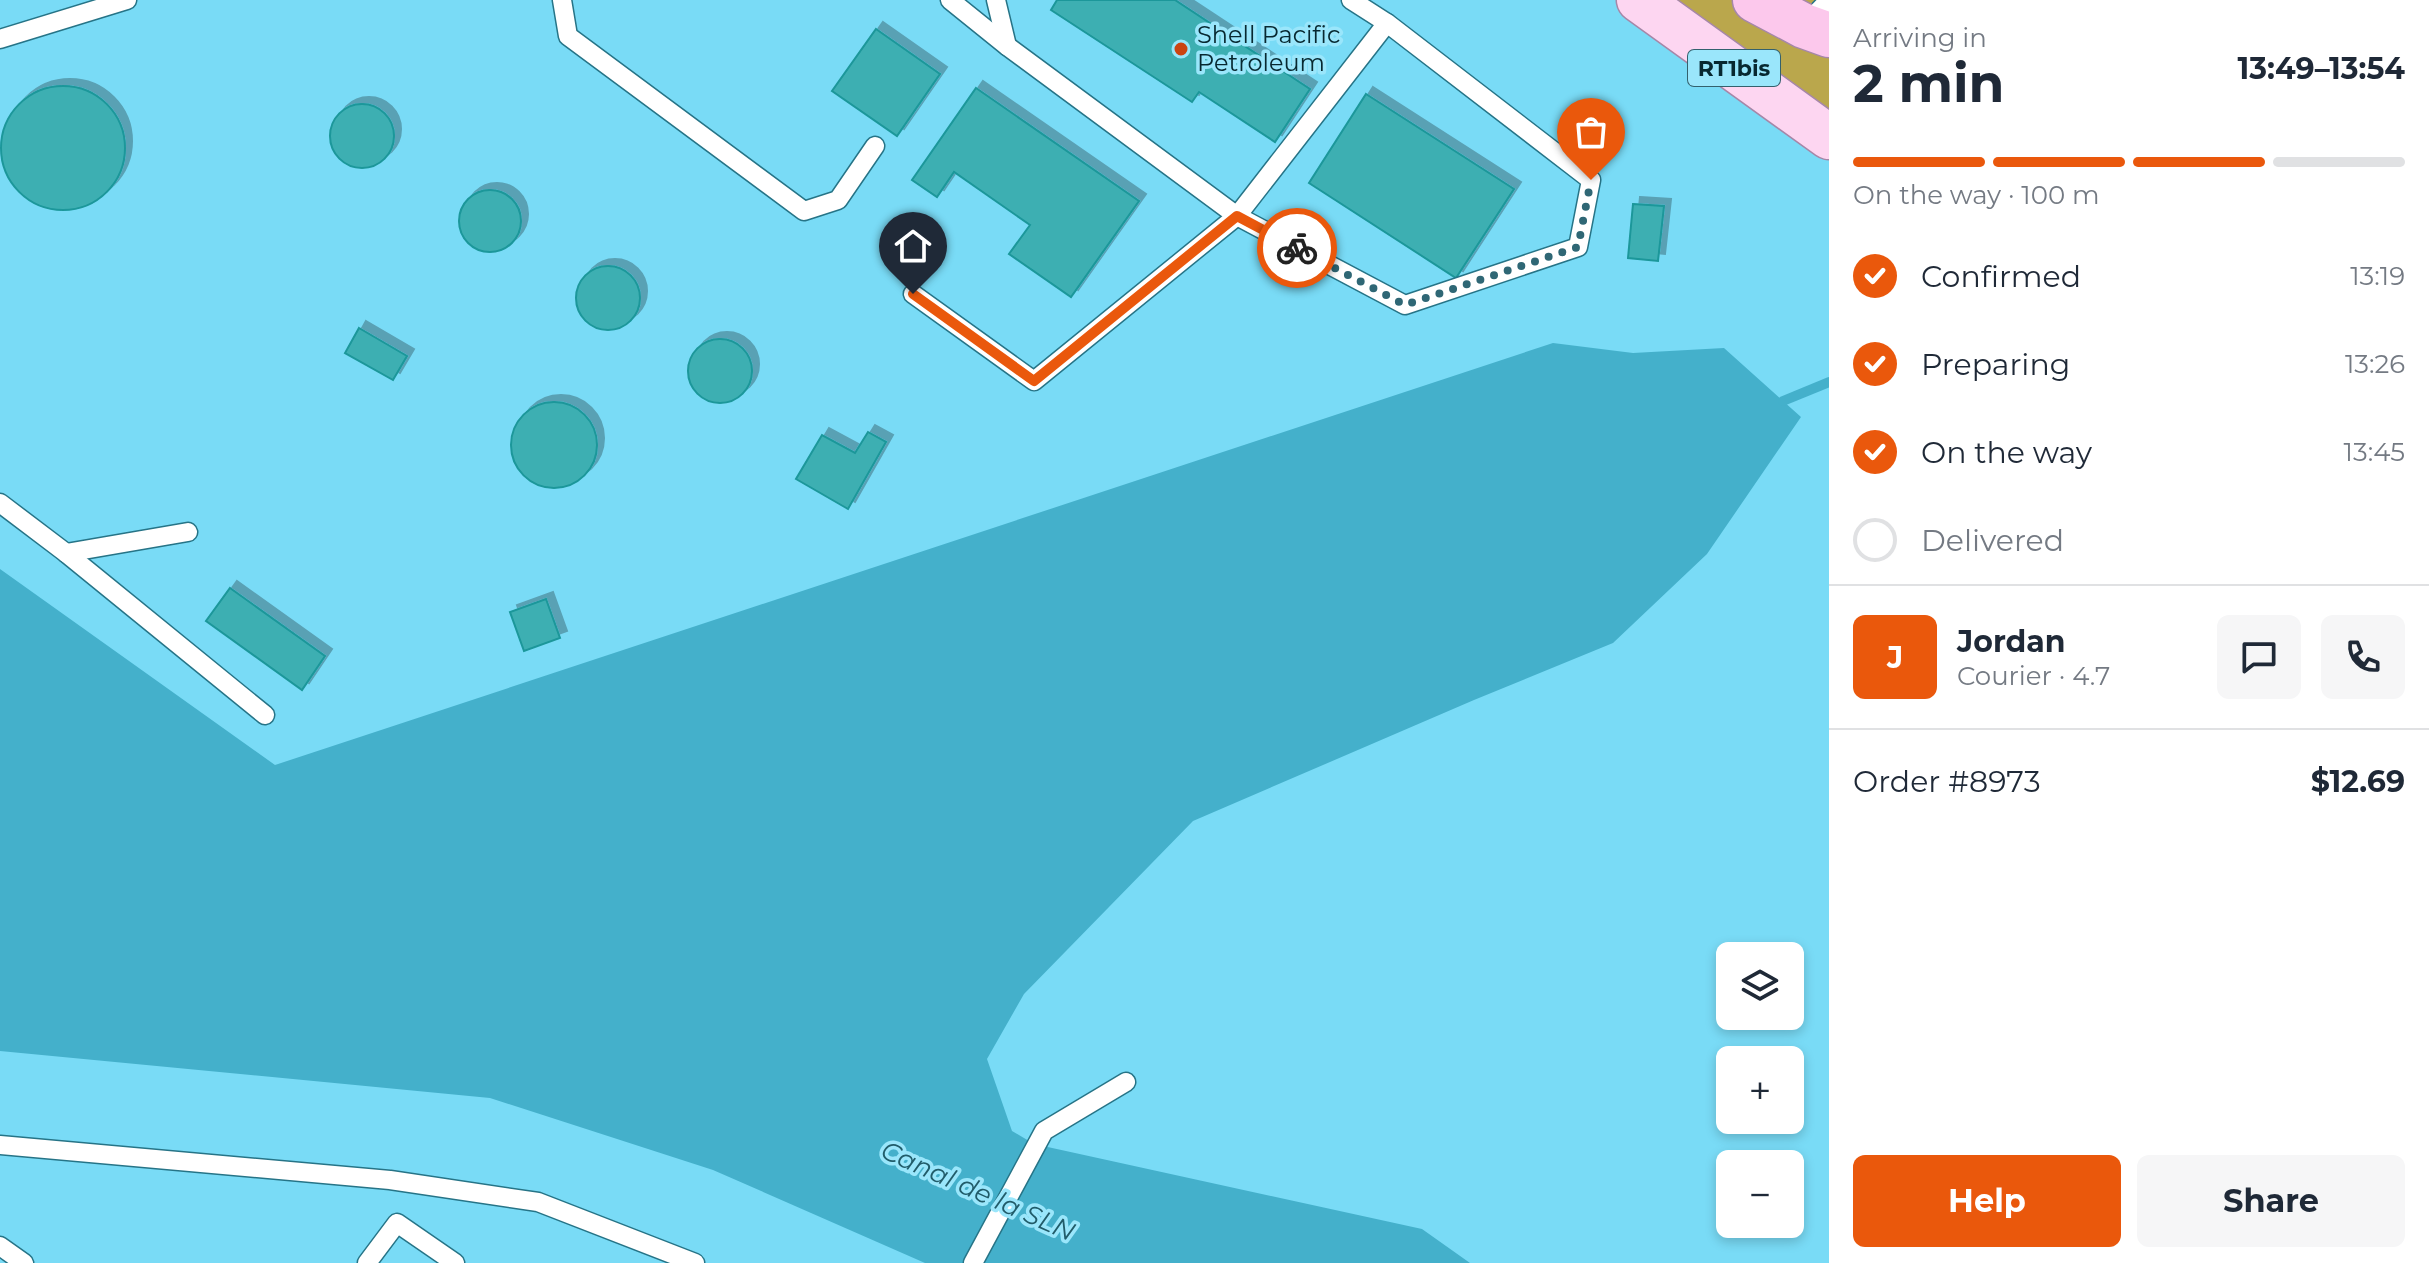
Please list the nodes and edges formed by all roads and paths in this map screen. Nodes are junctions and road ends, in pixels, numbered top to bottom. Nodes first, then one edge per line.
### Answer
1 (127, 0) edge
2 (562, 0) edge
3 (950, 0) edge
4 (996, 0) edge
5 (1351, 0) edge
6 (1639, 0) edge
7 (1755, 0) edge
8 (1821, 20) edge
9 (1387, 23) junction
10 (0, 39) edge
11 (1007, 46) junction
12 (1829, 137) edge
13 (875, 146) dead end
14 (1237, 216) junction
15 (913, 294) dead end
16 (0, 503) edge
17 (188, 532) dead end
18 (66, 553) junction
19 (265, 715) dead end
20 (1126, 1082) dead end
21 (0, 1145) edge
22 (0, 1246) edge
23 (24, 1263) edge
24 (367, 1263) edge
25 (455, 1263) edge
26 (695, 1263) edge
27 (973, 1263) edge

1 - 10 lane
2 - 13 lane
3 - 11 lane
4 - 11 lane
5 - 9 lane
6 - 12 main road, RT1bis
7 - 8 highway
9 - 14 lane
9 - 14 lane
11 - 14 lane
14 - 15 lane
16 - 18 lane
17 - 18 lane
18 - 19 lane
20 - 27 lane
21 - 26 lane
22 - 23 lane
24 - 25 lane

